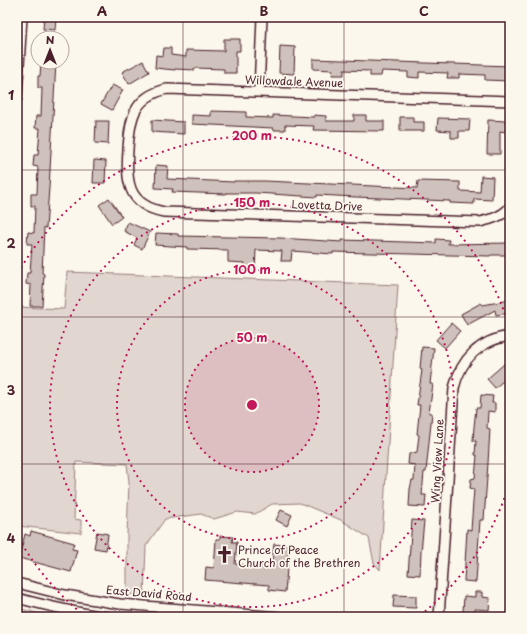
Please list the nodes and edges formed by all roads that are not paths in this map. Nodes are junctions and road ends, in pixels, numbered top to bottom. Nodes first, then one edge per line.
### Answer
1 (22, 17) edge
2 (262, 17) edge
3 (259, 92) junction
4 (17, 98) edge
5 (510, 101) edge
6 (127, 159) joint
7 (510, 207) edge
8 (510, 336) edge
9 (17, 583) edge
10 (17, 598) edge
11 (133, 605) junction
12 (196, 613) edge
13 (109, 617) edge
14 (183, 617) edge
15 (280, 617) edge
16 (439, 617) edge

1 - 4 street
2 - 3 street
3 - 5 street, Willowdale Avenue
3 - 6 street, Willowdale Avenue
6 - 7 street, Lovetta Drive
8 - 16 street, Wing View Lane
9 - 11 street, East David Road
10 - 13 street
11 - 12 street, East David Road
11 - 14 street
12 - 15 street, East David Road

